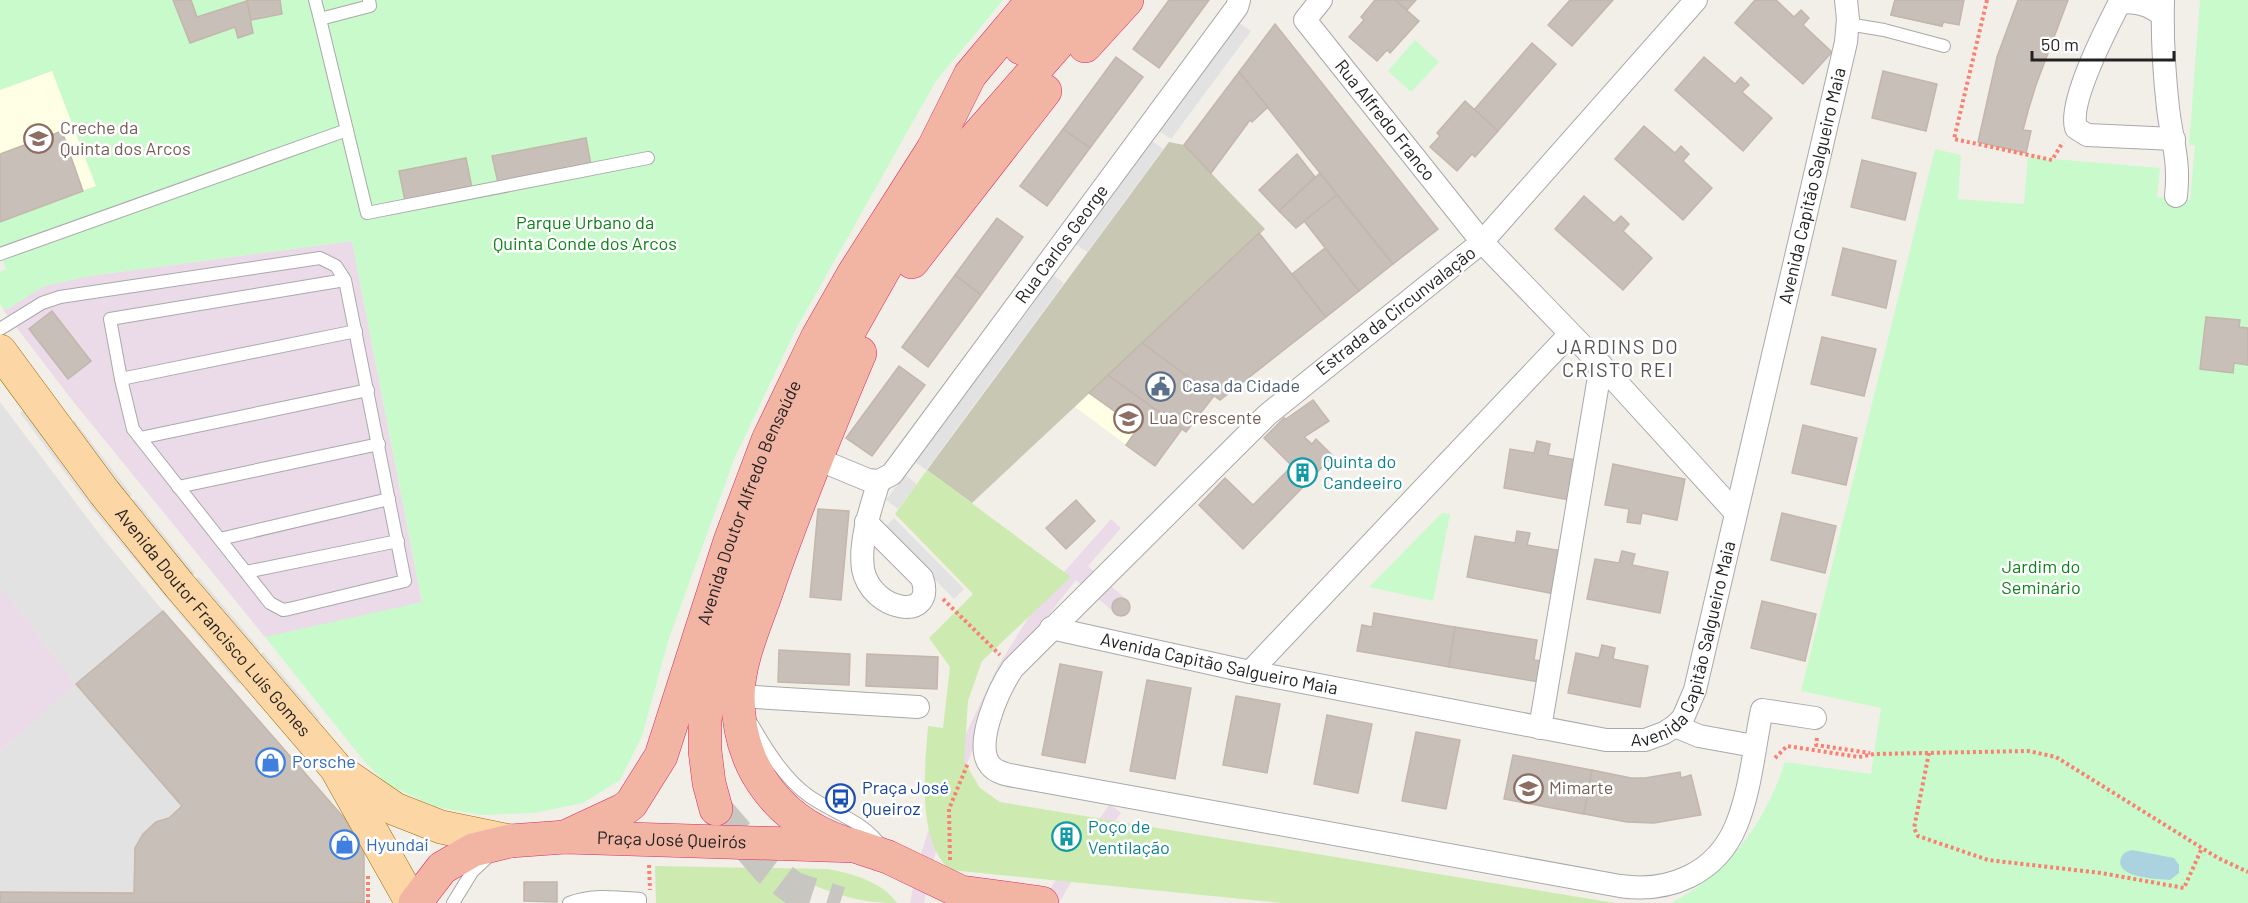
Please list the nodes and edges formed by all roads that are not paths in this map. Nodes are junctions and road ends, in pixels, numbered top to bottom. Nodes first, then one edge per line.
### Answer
1 (315, 0) edge
2 (369, 0) edge
3 (1033, 0) edge
4 (1064, 0) edge
5 (1096, 0) edge
6 (1127, 0) edge
7 (1239, 0) edge
8 (1321, 0) edge
9 (1696, 0) edge
10 (1845, 0) edge
11 (2120, 1) edge
12 (2162, 7) edge
13 (320, 19) junction
14 (1848, 24) junction
15 (1944, 46) dead end
16 (1001, 108) junction
17 (347, 130) junction
18 (2174, 139) junction
19 (933, 149) junction
20 (648, 158) dead end
21 (2176, 196) dead end
22 (1482, 242) junction
23 (0, 254) edge
24 (912, 262) junction
25 (345, 280) junction
26 (0, 329) edge
27 (356, 332) junction
28 (1570, 334) junction
29 (1601, 365) junction
30 (8, 369) edge
31 (121, 380) junction
32 (368, 390) junction
33 (140, 438) junction
34 (379, 444) junction
35 (802, 458) junction
36 (879, 481) junction
37 (178, 487) junction
38 (389, 500) junction
39 (1735, 512) junction
40 (866, 522) junction
41 (220, 539) junction
42 (398, 541) junction
43 (246, 572) junction
44 (1051, 628) junction
45 (1250, 672) junction
46 (738, 696) junction
47 (918, 707) dead end
48 (1815, 718) road end
49 (1675, 726) junction
50 (1540, 728) junction
51 (1755, 746) junction
52 (336, 768) junction
53 (716, 809) tunnel mouth
54 (565, 837) junction
55 (510, 841) junction
56 (855, 846) junction
57 (898, 861) junction
58 (414, 903) edge
59 (453, 903) edge
60 (569, 903) edge
61 (640, 903) edge
62 (927, 903) edge
63 (1042, 903) edge

1 - 13 lane
2 - 13 lane
3 - 19 highway, Avenida Doutor Alfredo Bensaúde
4 - 19 highway, Avenida Doutor Alfredo Bensaúde
5 - 16 highway, Avenida Doutor Alfredo Bensaúde
6 - 24 highway, Avenida Doutor Alfredo Bensaúde
7 - 36 street, Rua Carlos George
8 - 22 street, Rua Alfredo Franco
9 - 22 street, Estrada da Circunvalação
10 - 14 street, Avenida Capitão Salgueiro Maia
11 - 12 street
11 - 18 street
12 - 18 street
13 - 17 lane
14 - 15 lane
14 - 39 street, Avenida Capitão Salgueiro Maia
16 - 24 highway, Avenida Doutor Alfredo Bensaúde
16 - 35 highway, Avenida Doutor Alfredo Bensaúde
17 - 20 lane
17 - 23 lane
18 - 21 street
19 - 54 highway, Avenida Doutor Alfredo Bensaúde
22 - 28 street
22 - 44 street, Estrada da Circunvalação
24 - 35 highway, Avenida Doutor Alfredo Bensaúde
25 - 26 lane
25 - 27 lane
25 - 31 lane
27 - 31 lane
27 - 32 lane
28 - 29 street
28 - 45 street
29 - 39 street
29 - 50 street
30 - 52 main road, Avenida Doutor Francisco Luís Gomes
31 - 33 lane
32 - 33 lane
32 - 34 lane
33 - 37 lane
34 - 37 lane
34 - 38 lane
35 - 36 street
35 - 46 highway, Avenida Doutor Alfredo Bensaúde
35 - 53 highway
36 - 40 street
37 - 41 lane
38 - 41 lane
38 - 42 lane
39 - 49 street, Avenida Capitão Salgueiro Maia
40 - 40 street
41 - 43 lane
42 - 43 lane
42 - 43 lane
44 - 45 street, Avenida Capitão Salgueiro Maia
44 - 51 street, Estrada da Circunvalação
45 - 50 street, Avenida Capitão Salgueiro Maia
46 - 47 street
46 - 56 highway, Avenida Doutor Alfredo Bensaúde
46 - 57 lane
48 - 51 street
49 - 50 street, Avenida Capitão Salgueiro Maia
49 - 51 street
52 - 55 main road
52 - 58 main road, Avenida Doutor Francisco Luís Gomes
54 - 55 highway, Praça José Queirós
54 - 56 highway, Praça José Queirós
55 - 58 highway, Praça José Queirós
55 - 59 lane
56 - 57 highway, Praça José Queirós
57 - 62 highway
57 - 63 highway, Praça José Queirós
60 - 61 lane

